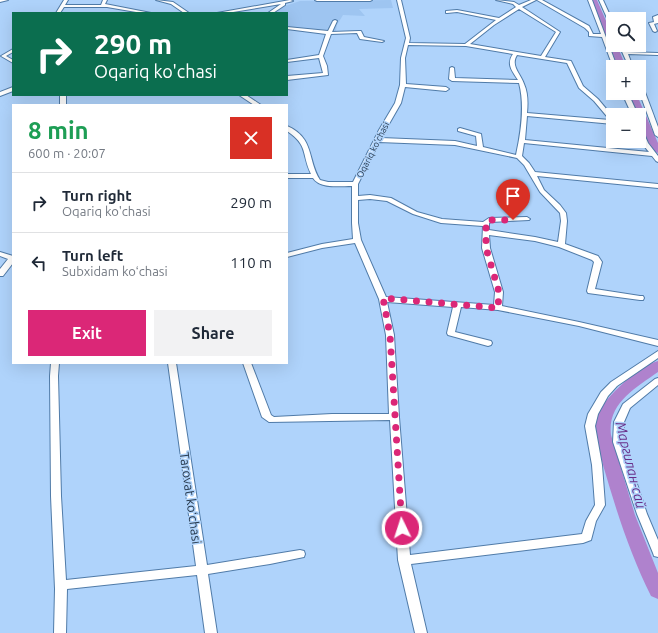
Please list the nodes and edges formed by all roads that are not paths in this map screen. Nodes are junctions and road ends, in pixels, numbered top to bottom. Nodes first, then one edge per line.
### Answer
1 (6, 0) edge
2 (66, 0) edge
3 (105, 0) edge
4 (158, 0) edge
5 (296, 0) edge
6 (317, 0) edge
7 (370, 0) edge
8 (399, 0) edge
9 (498, 0) edge
10 (534, 0) edge
11 (539, 0) edge
12 (590, 0) edge
13 (601, 0) edge
14 (0, 1) edge
15 (291, 1) edge
16 (62, 6) junction
17 (106, 6) junction
18 (519, 7) junction
19 (59, 12) edge
20 (145, 12) edge
21 (186, 12) edge
22 (225, 12) edge
23 (271, 12) edge
24 (447, 12) dead end
25 (606, 12) edge
26 (658, 16) edge
27 (500, 19) junction
28 (335, 21) dead end
29 (339, 26) dead end
30 (288, 28) edge
31 (655, 31) dead end
32 (329, 32) junction
33 (338, 32) junction
34 (604, 36) junction
35 (382, 41) dead end
36 (407, 44) junction
37 (466, 45) junction
38 (626, 53) joint
39 (515, 54) junction
40 (658, 54) edge
41 (320, 56) junction
42 (542, 58) junction
43 (288, 60) edge
44 (613, 60) edge
45 (628, 60) edge
46 (452, 68) dead end
47 (288, 78) edge
48 (521, 82) junction
49 (403, 85) junction
50 (12, 89) edge
51 (446, 89) dead end
52 (0, 94) edge
53 (244, 96) edge
54 (645, 100) edge
55 (257, 104) edge
56 (606, 112) edge
57 (524, 114) junction
58 (606, 120) edge
59 (288, 129) edge
60 (460, 130) dead end
61 (658, 135) edge
62 (377, 140) junction
63 (522, 141) junction
64 (646, 144) edge
65 (480, 148) junction
66 (653, 154) junction
67 (519, 157) junction
68 (658, 160) edge
69 (533, 174) junction
70 (288, 176) edge
71 (314, 176) junction
72 (355, 184) junction
73 (658, 186) edge
74 (355, 198) junction
75 (527, 218) dead end
76 (486, 224) junction
77 (486, 232) junction
78 (356, 240) junction
79 (561, 245) junction
80 (0, 254) edge
81 (288, 255) edge
82 (12, 258) edge
83 (12, 259) edge
84 (0, 274) edge
85 (383, 298) junction
86 (640, 298) dead end
87 (458, 304) junction
88 (498, 308) junction
89 (488, 343) dead end
90 (658, 343) edge
91 (658, 354) edge
92 (55, 364) edge
93 (172, 364) edge
94 (247, 364) edge
95 (658, 381) edge
96 (394, 417) junction
97 (658, 553) edge
98 (300, 554) dead end
99 (404, 560) junction
100 (202, 571) junction
101 (61, 585) junction
102 (60, 633) edge
103 (211, 633) edge
104 (421, 633) edge

1 - 14 street
2 - 16 street
3 - 17 street
4 - 21 street
5 - 15 street
6 - 7 street
8 - 36 street, Oqariq ko'chasi
9 - 18 street
10 - 18 street
11 - 34 street
12 - 34 street
13 - 25 street
15 - 22 street
15 - 23 street
16 - 17 street
16 - 19 street
17 - 20 street
18 - 27 street
18 - 42 street
24 - 27 street
26 - 31 street
27 - 37 street
28 - 32 street
29 - 33 street
30 - 32 street
32 - 33 street
32 - 41 street
33 - 35 street
34 - 44 street
36 - 37 street
36 - 49 street, Oqariq ko'chasi
37 - 39 street
38 - 40 street
38 - 45 street
39 - 42 street
39 - 48 street
41 - 43 street
41 - 47 street
42 - 56 street
46 - 48 street
48 - 57 street
49 - 51 street
49 - 62 street, Oqariq ko'chasi
50 - 52 street
53 - 55 street
54 - 61 street
57 - 58 street
57 - 63 street
59 - 71 street
60 - 65 street
62 - 65 street
62 - 72 street, Oqariq ko'chasi
63 - 66 street
63 - 67 street
64 - 66 street
65 - 67 street
66 - 68 street
67 - 69 street
69 - 73 street
69 - 79 street
70 - 71 street
71 - 72 street
72 - 74 street, Oqariq ko'chasi
74 - 76 street
74 - 78 street, Oqariq ko'chasi
75 - 76 street
76 - 77 street
77 - 79 street
77 - 88 street
78 - 81 street
78 - 85 street, Oqariq ko'chasi
79 - 86 street
80 - 82 street
83 - 84 street
85 - 87 street
85 - 96 street, Oqariq ko'chasi
87 - 88 street
87 - 89 street
88 - 90 street
91 - 99 street
92 - 101 street
93 - 100 street, Tarovat koʻchasi
94 - 96 street
95 - 97 street
96 - 99 street, Oqariq ko'chasi
98 - 100 street
99 - 104 street, Oqariq ko'chasi
100 - 101 street
100 - 103 street, Tarovat koʻchasi
101 - 102 street

